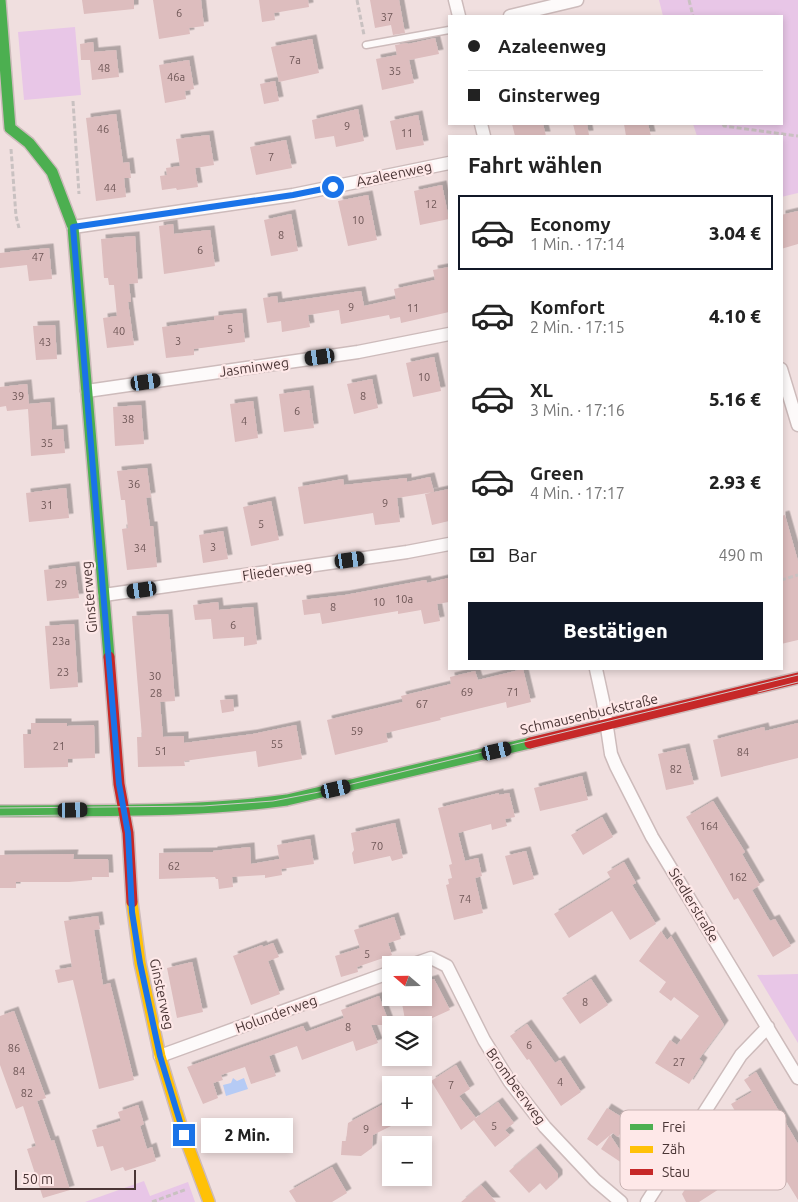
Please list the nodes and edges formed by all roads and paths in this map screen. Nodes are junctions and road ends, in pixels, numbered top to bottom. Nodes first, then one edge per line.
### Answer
1 (0, 0) edge
2 (357, 0) edge
3 (455, 0) edge
4 (577, 0) edge
5 (689, 0) edge
6 (459, 15) edge
7 (514, 15) edge
8 (693, 15) edge
9 (448, 30) edge
10 (366, 45) joint
11 (73, 101) dead end
12 (724, 125) edge
13 (5, 128) edge
14 (798, 136) edge
15 (448, 163) edge
16 (79, 197) dead end
17 (73, 227) junction
18 (19, 228) dead end
19 (448, 334) edge
20 (783, 375) edge
21 (88, 391) junction
22 (798, 425) edge
23 (448, 544) edge
24 (798, 575) edge
25 (783, 579) edge
26 (104, 595) junction
27 (596, 670) edge
28 (798, 678) edge
29 (607, 725) junction
30 (125, 809) junction
31 (0, 812) edge
32 (432, 958) edge
33 (382, 975) edge
34 (768, 1027) junction
35 (160, 1056) junction
36 (798, 1078) edge
37 (705, 1110) edge
38 (201, 1184) junction
39 (655, 1190) edge
40 (152, 1202) edge
41 (209, 1202) edge
42 (621, 1202) edge
43 (647, 1202) edge

1 - 13 street
2 - 10 path
3 - 6 street
4 - 7 street
5 - 8 path
9 - 10 lane
11 - 16 path
12 - 14 path
13 - 17 street, Ginsterweg
13 - 18 path
15 - 17 street, Azaleenweg
17 - 21 street, Ginsterweg
19 - 21 street, Jasminweg
20 - 22 street
21 - 26 street, Ginsterweg
23 - 26 street, Fliederweg
24 - 25 path
26 - 30 street, Ginsterweg
27 - 29 street, Siedlerstraße
28 - 29 street, Schmausenbuckstraße
29 - 30 street, Schmausenbuckstraße
29 - 34 street, Siedlerstraße
30 - 31 street, Schmausenbuckstraße
30 - 35 street, Ginsterweg
32 - 42 street, Brombeerweg
33 - 35 street, Holunderweg
34 - 36 street, Siedlerstraße
34 - 37 street
35 - 38 street, Ginsterweg
38 - 40 path
38 - 41 street, Ginsterweg
39 - 43 street

